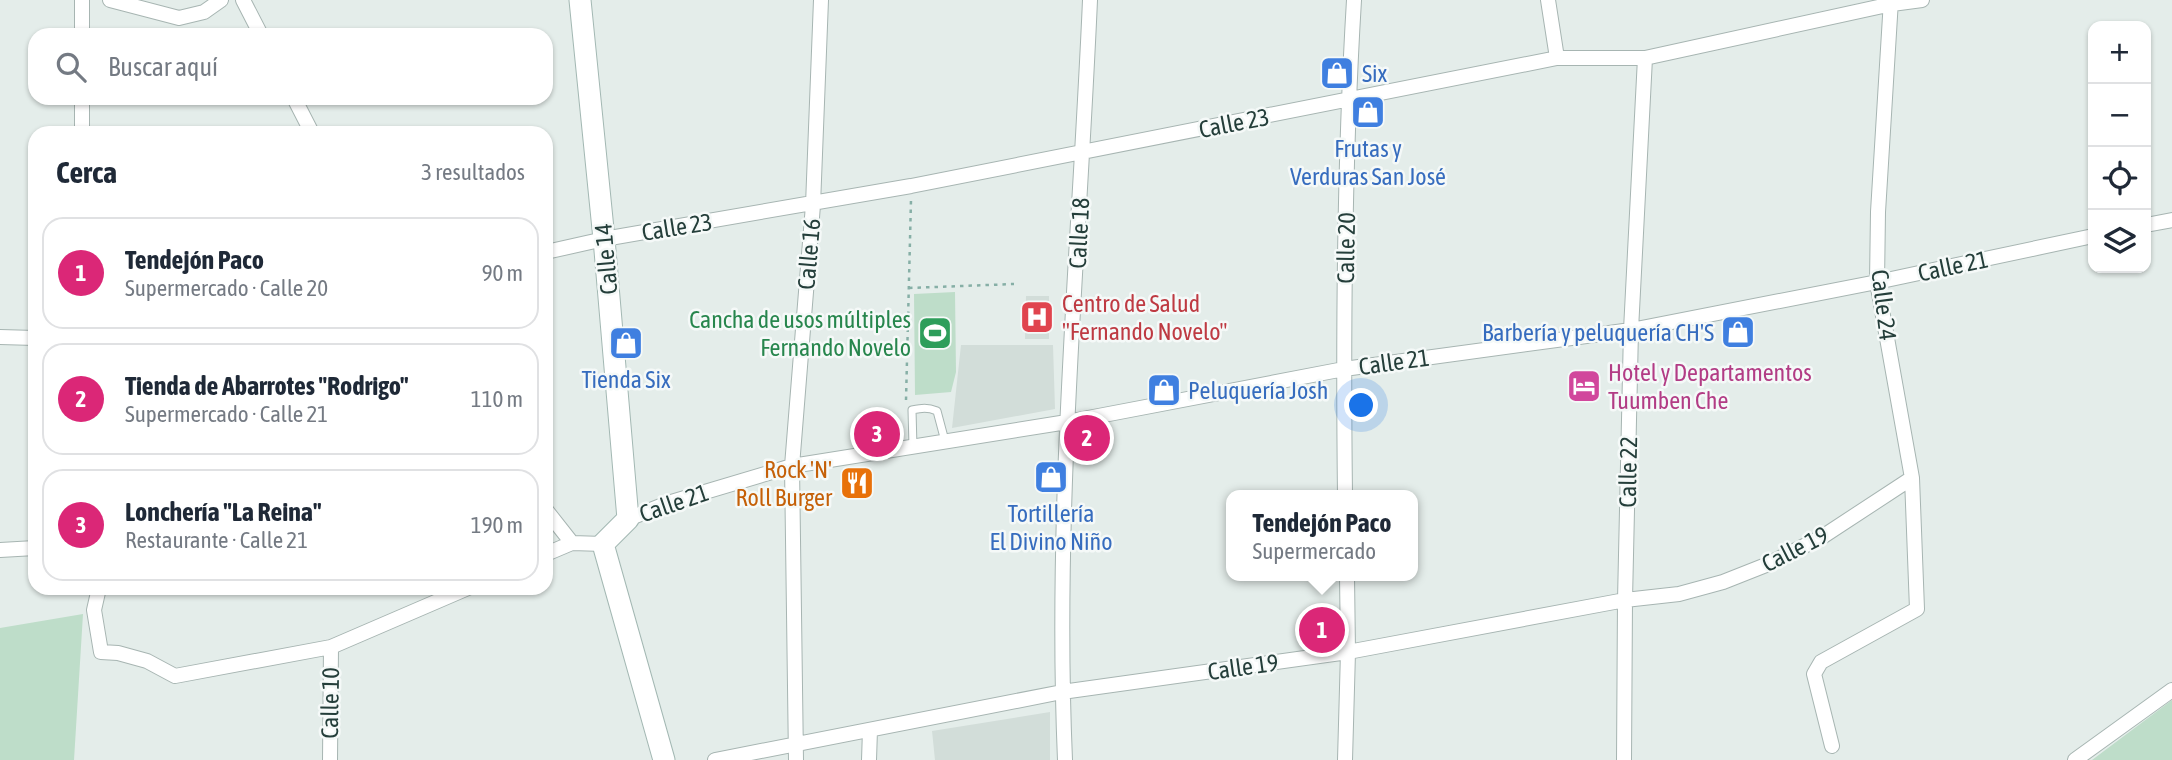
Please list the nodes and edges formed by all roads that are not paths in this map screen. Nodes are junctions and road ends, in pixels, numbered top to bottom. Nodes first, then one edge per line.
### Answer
1 (82, 0) edge
2 (110, 0) edge
3 (221, 0) edge
4 (243, 0) edge
5 (580, 0) edge
6 (821, 0) edge
7 (1090, 0) edge
8 (1354, 0) edge
9 (1548, 0) edge
10 (1922, 0) edge
11 (1892, 2) edge
12 (82, 28) edge
13 (257, 28) edge
14 (1557, 58) junction
15 (1645, 58) junction
16 (1348, 101) junction
17 (82, 105) edge
18 (298, 105) edge
19 (82, 126) edge
20 (308, 126) edge
21 (1084, 151) junction
22 (813, 205) junction
23 (2172, 220) edge
24 (2151, 224) edge
25 (2088, 237) edge
26 (604, 239) junction
27 (553, 250) edge
28 (1877, 282) junction
29 (1631, 330) junction
30 (0, 337) edge
31 (28, 338) edge
32 (1343, 369) junction
33 (1067, 422) junction
34 (946, 442) junction
35 (913, 447) junction
36 (792, 466) junction
37 (1912, 478) junction
38 (1345, 490) edge
39 (553, 519) edge
40 (628, 519) junction
41 (572, 543) junction
42 (603, 544) junction
43 (28, 548) edge
44 (0, 550) edge
45 (553, 551) edge
46 (1346, 581) edge
47 (97, 595) edge
48 (452, 595) edge
49 (1625, 600) junction
50 (331, 647) junction
51 (1348, 652) junction
52 (2172, 690) edge
53 (1062, 692) junction
54 (870, 730) junction
55 (796, 745) junction
56 (1832, 746) dead end
57 (330, 760) edge
58 (664, 760) edge
59 (715, 760) edge
60 (796, 760) edge
61 (869, 760) edge
62 (1065, 760) edge
63 (1345, 760) edge
64 (1624, 760) edge
65 (2075, 760) edge

1 - 12 street
2 - 3 street
4 - 13 street
5 - 26 street, Calle 14
6 - 22 street, Calle 16
7 - 21 street, Calle 18
8 - 16 street, Calle 20
9 - 14 street
10 - 11 street, Calle 23
11 - 15 street, Calle 23
11 - 28 street, Calle 24
14 - 15 street, Calle 23
14 - 16 street, Calle 23
15 - 29 street, Calle 22
16 - 21 street, Calle 23
16 - 32 street, Calle 20
17 - 19 street
18 - 20 street
21 - 22 street, Calle 23
21 - 33 street, Calle 18
22 - 26 street, Calle 23
22 - 36 street, Calle 16
23 - 24 street
25 - 28 street, Calle 21
26 - 27 street, Calle 23
26 - 40 street, Calle 14
28 - 29 street, Calle 21
28 - 37 street, Calle 24
29 - 32 street, Calle 21
29 - 49 street, Calle 22
30 - 31 street
32 - 33 street, Calle 21
32 - 38 street, Calle 20
33 - 34 street, Calle 21
33 - 53 street, Calle 18
34 - 35 street, Calle 21
34 - 35 lane
35 - 36 street, Calle 21
36 - 40 street, Calle 21
36 - 55 street, Calle 16
37 - 49 street, Calle 19
37 - 56 street, Calle 24
39 - 41 street
40 - 42 street, Calle 21
41 - 42 street
41 - 45 street
42 - 58 street
43 - 44 street
46 - 51 street
47 - 50 street
48 - 50 street
49 - 51 street, Calle 19
49 - 64 street, Calle 22
50 - 57 street, Calle 10
51 - 53 street, Calle 19
51 - 63 street
52 - 65 street
53 - 54 street, Calle 19
53 - 62 street, Calle 18
54 - 55 street, Calle 19
54 - 61 street
55 - 59 street, Calle 19
55 - 60 street, Calle 16

